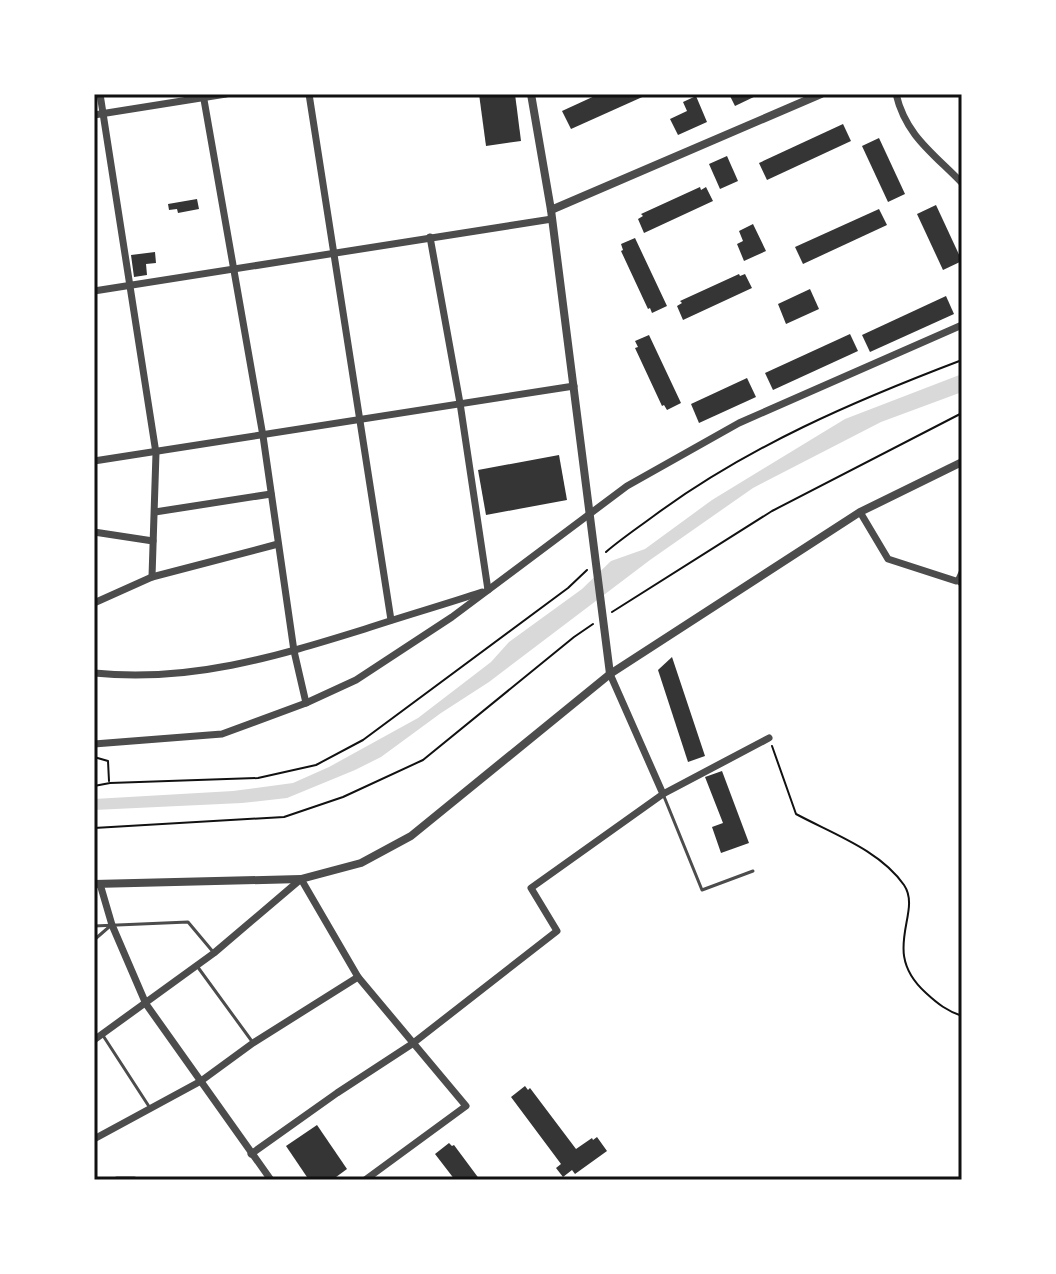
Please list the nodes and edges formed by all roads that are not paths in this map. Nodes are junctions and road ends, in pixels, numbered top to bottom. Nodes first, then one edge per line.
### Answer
1 (100, 94) edge
2 (226, 94) edge
3 (309, 94) edge
4 (531, 94) edge
5 (821, 94) edge
6 (896, 94) edge
7 (204, 96) edge
8 (103, 113) junction
9 (94, 115) edge
10 (962, 183) edge
11 (551, 214) junction
12 (430, 237) junction
13 (334, 252) junction
14 (233, 269) junction
15 (129, 286) junction
16 (94, 291) edge
17 (962, 325) edge
18 (574, 386) junction
19 (460, 403) junction
20 (360, 421) junction
21 (263, 436) junction
22 (156, 453) junction
23 (94, 461) edge
24 (962, 462) edge
25 (271, 494) junction
26 (155, 512) junction
27 (860, 512) junction
28 (591, 514) junction
29 (94, 532) edge
30 (153, 541) junction
31 (278, 544) junction
32 (962, 568) edge
33 (152, 577) junction
34 (959, 584) edge
35 (488, 590) junction
36 (94, 603) edge
37 (391, 620) junction
38 (294, 651) junction
39 (94, 673) edge
40 (610, 674) junction
41 (306, 703) junction
42 (769, 738) road end
43 (94, 744) edge
44 (663, 794) junction
45 (753, 871) dead end
46 (301, 879) junction
47 (97, 884) edge
48 (112, 925) junction
49 (94, 926) edge
50 (94, 940) edge
51 (214, 953) junction
52 (197, 966) junction
53 (358, 977) junction
54 (146, 1004) junction
55 (102, 1034) junction
56 (94, 1040) edge
57 (253, 1043) junction
58 (412, 1044) junction
59 (201, 1081) junction
60 (150, 1108) junction
61 (95, 1136) edge
62 (251, 1154) junction
63 (117, 1180) edge
64 (134, 1180) edge
65 (271, 1180) edge
66 (365, 1180) edge

1 - 8 street
2 - 7 street
3 - 13 street
4 - 11 street
5 - 11 street
6 - 10 street
7 - 8 street
7 - 14 street
8 - 9 street
8 - 15 street
11 - 12 street
11 - 18 street
12 - 13 street
12 - 19 street
13 - 14 street
13 - 20 street
14 - 15 street
14 - 21 street
15 - 16 street
15 - 22 street
17 - 28 street
18 - 19 street
18 - 28 street
19 - 20 street
19 - 35 street
20 - 21 street
20 - 37 street
21 - 22 street
21 - 25 street
22 - 23 street
22 - 26 street
24 - 27 street
25 - 26 street
25 - 31 street
26 - 30 street
27 - 34 street
27 - 40 street
28 - 35 street
28 - 40 street
29 - 30 street
30 - 33 street
31 - 33 street
31 - 38 street
32 - 34 lane
33 - 36 street
35 - 37 street
35 - 41 street
37 - 38 street
38 - 39 street
38 - 41 street
40 - 44 street
40 - 46 street
41 - 43 street
42 - 44 street
44 - 45 lane
44 - 58 street
46 - 47 street
46 - 51 street
46 - 53 street
47 - 48 street
48 - 49 lane
48 - 50 lane
48 - 51 lane
48 - 54 street
51 - 52 street
52 - 54 street
52 - 57 lane
53 - 57 street
53 - 58 street
54 - 55 street
54 - 59 street
55 - 56 street
55 - 60 lane
57 - 59 street
58 - 62 street
58 - 66 street
59 - 60 street
59 - 62 street
60 - 61 street
62 - 65 street
63 - 64 street

